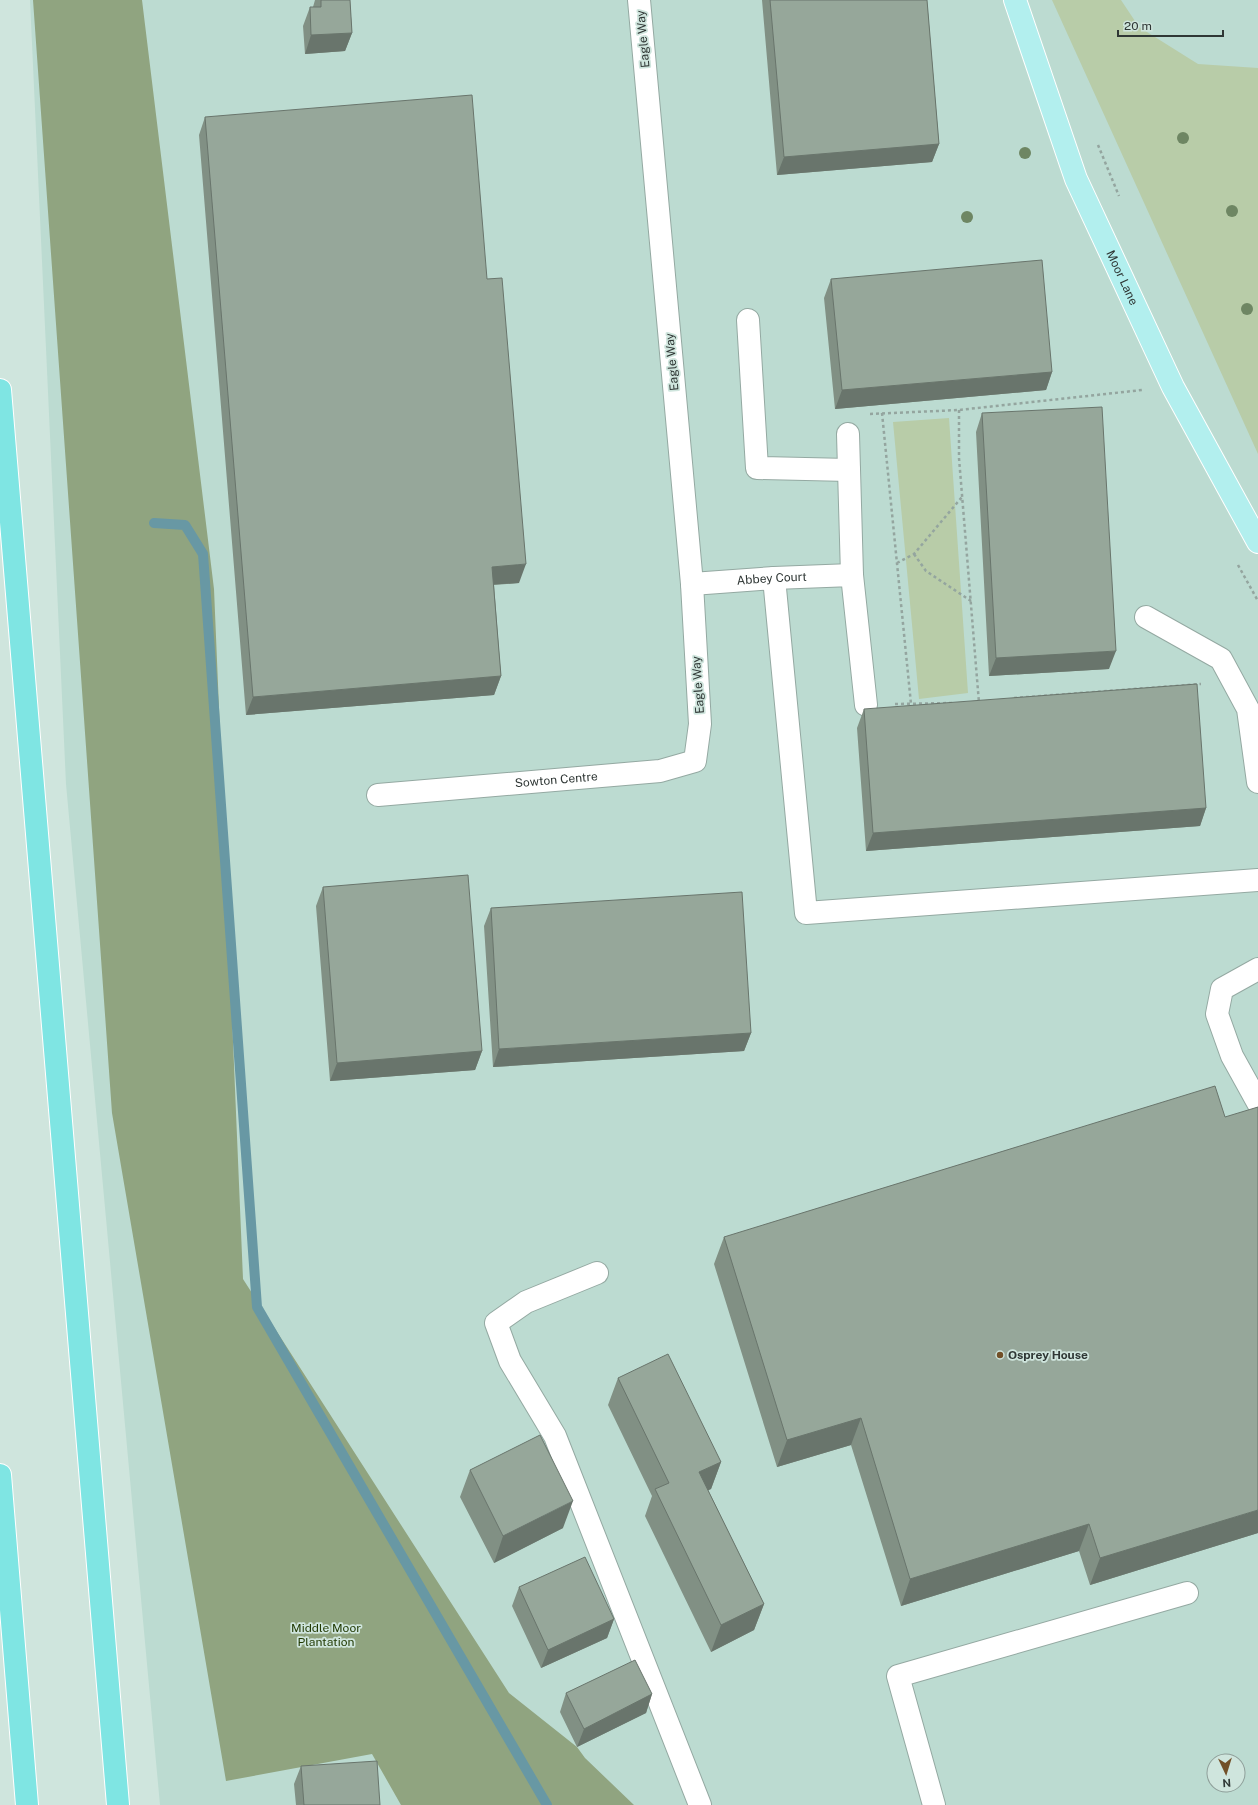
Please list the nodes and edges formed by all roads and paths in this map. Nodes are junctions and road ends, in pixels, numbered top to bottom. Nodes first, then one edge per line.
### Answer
1 (639, 0) edge
2 (1015, 0) edge
3 (1096, 140) dead end
4 (1120, 198) dead end
5 (748, 320) dead end
6 (0, 390) edge
7 (1144, 390) dead end
8 (959, 410) junction
9 (882, 413) junction
10 (848, 434) joint
11 (849, 470) junction
12 (962, 496) junction
13 (1258, 542) edge
14 (914, 554) junction
15 (897, 562) junction
16 (852, 575) junction
17 (774, 578) junction
18 (692, 584) junction
19 (971, 601) junction
20 (1146, 617) dead end
21 (1233, 682) junction
22 (1010, 699) edge
23 (979, 702) junction
24 (986, 702) edge
25 (956, 703) edge
26 (971, 703) edge
27 (866, 704) joint
28 (912, 704) junction
29 (700, 724) joint
30 (1258, 782) edge
31 (378, 795) dead end
32 (1258, 880) edge
33 (1258, 969) edge
34 (1258, 1103) edge
35 (597, 1273) dead end
36 (0, 1475) edge
37 (1186, 1593) dead end
38 (27, 1805) edge
39 (118, 1805) edge
40 (700, 1805) edge
41 (934, 1805) edge

1 - 18 street, Eagle Way
2 - 13 main road, Moor Lane
3 - 4 path
5 - 11 street
6 - 39 highway
7 - 8 path
8 - 9 path
8 - 12 path
9 - 10 path
9 - 15 path
10 - 11 street
11 - 16 street
12 - 14 path
12 - 19 path
14 - 15 path
14 - 19 path
15 - 28 path
16 - 17 street, Abbey Court
16 - 27 street
17 - 18 street, Abbey Court
17 - 32 street
18 - 29 street, Eagle Way
19 - 23 path
20 - 21 street
21 - 22 path
21 - 30 street
23 - 24 path
23 - 26 path
25 - 28 path
27 - 28 path
29 - 31 street, Sowton Centre
33 - 34 street
35 - 40 street
36 - 38 highway
37 - 41 street

